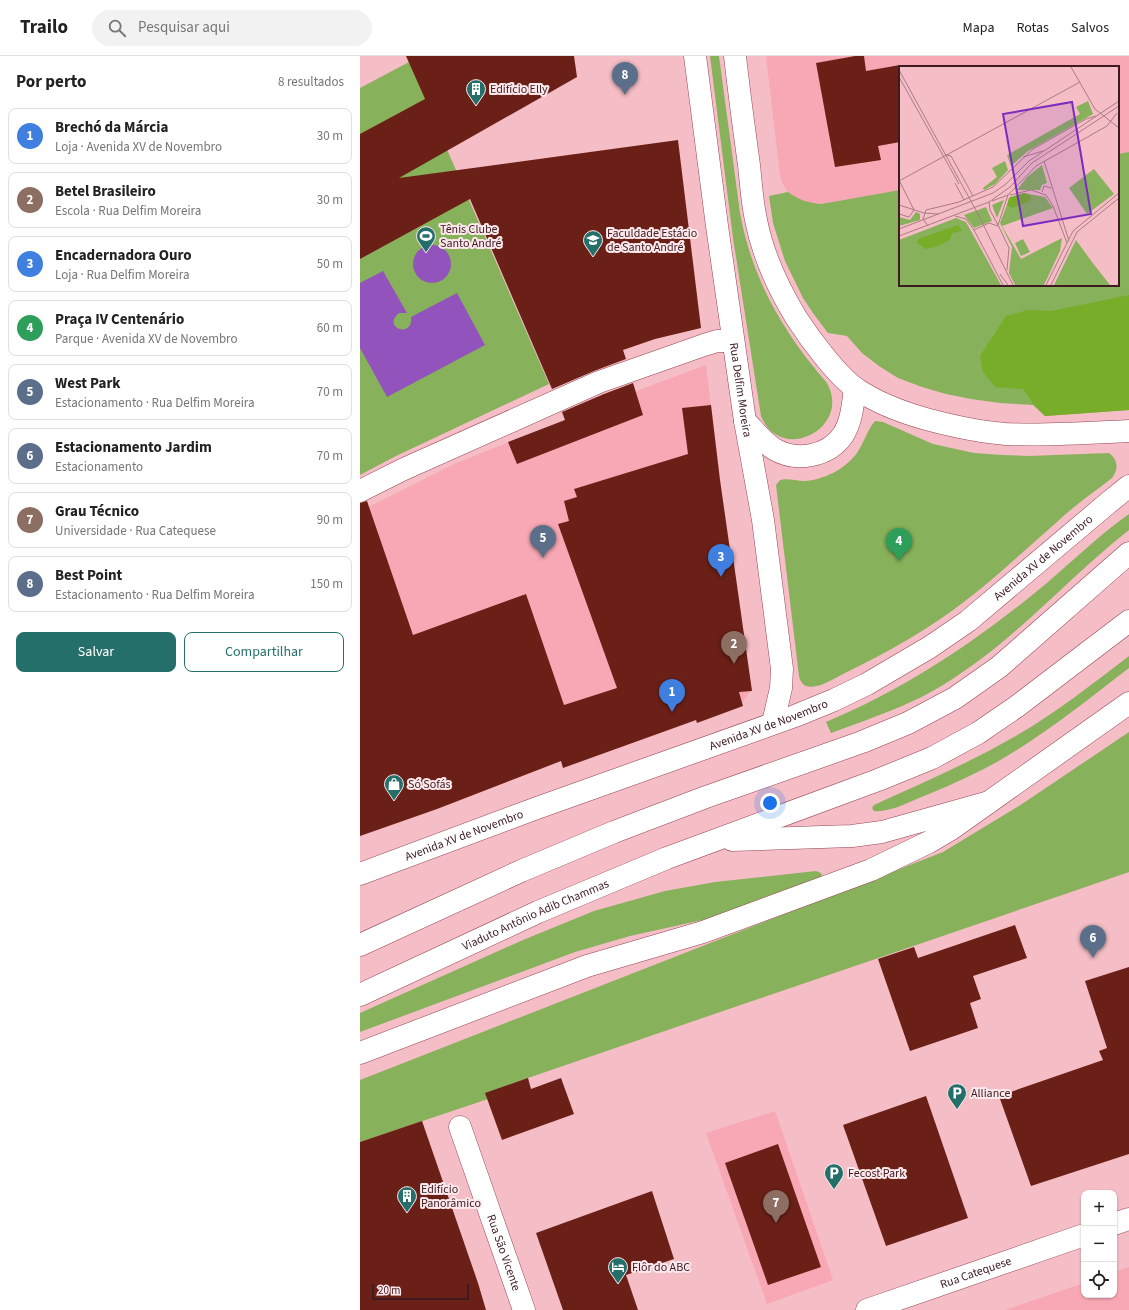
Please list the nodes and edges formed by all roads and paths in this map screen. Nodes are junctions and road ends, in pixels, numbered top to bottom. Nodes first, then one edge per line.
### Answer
1 (695, 56) edge
2 (735, 56) edge
3 (733, 341) junction
4 (855, 388) junction
5 (745, 422) junction
6 (1129, 431) edge
7 (1129, 486) edge
8 (360, 491) edge
9 (1129, 553) edge
10 (1129, 621) edge
11 (1129, 703) edge
12 (773, 723) junction
13 (989, 802) junction
14 (713, 840) junction
15 (360, 874) edge
16 (360, 945) edge
17 (360, 995) edge
18 (360, 1053) edge
19 (460, 1127) dead end
20 (1129, 1219) edge
21 (1117, 1223) edge
22 (1081, 1236) edge
23 (896, 1305) edge
24 (524, 1310) edge
25 (867, 1310) edge

1 - 3 main road, Rua Delfim Moreira
2 - 4 main road
3 - 5 main road, Rua Delfim Moreira
3 - 8 main road
4 - 5 main road
4 - 6 main road
5 - 12 main road, Rua Delfim Moreira
7 - 12 main road, Avenida XV de Novembro
9 - 16 main road
10 - 14 main road
11 - 13 main road
12 - 15 main road, Avenida XV de Novembro
13 - 14 main road
13 - 18 main road
14 - 17 main road, Viaduto Antônio Adib Chammas
19 - 24 main road, Rua São Vicente
20 - 21 main road
22 - 23 main road, Rua Catequese
23 - 25 main road, Rua Catequese

